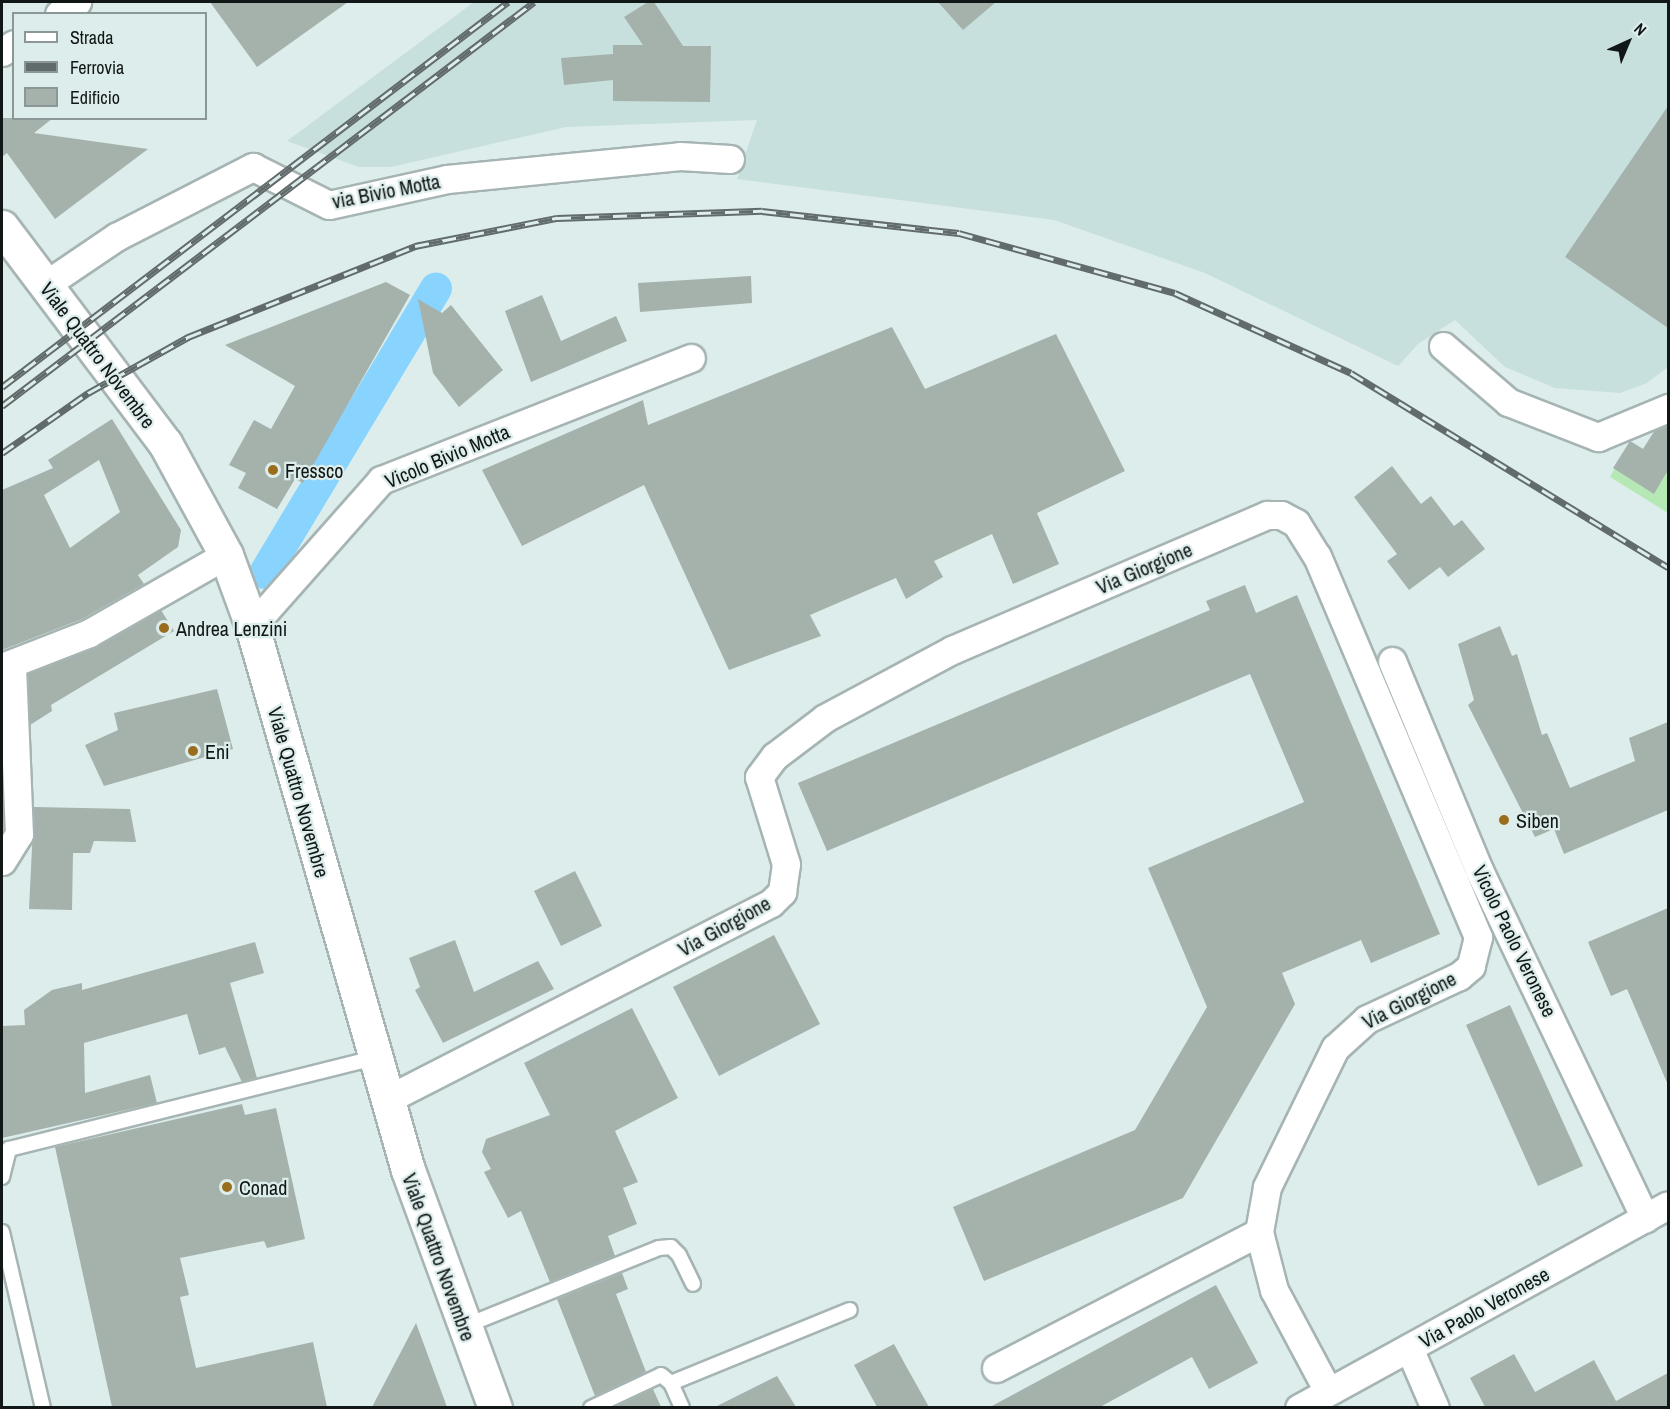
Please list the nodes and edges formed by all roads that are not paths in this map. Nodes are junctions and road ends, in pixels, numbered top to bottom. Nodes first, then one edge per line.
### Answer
1 (77, 2) edge
2 (62, 12) edge
3 (730, 159) dead end
4 (2, 227) edge
5 (45, 285) junction
6 (1443, 346) dead end
7 (692, 358) dead end
8 (1668, 408) edge
9 (226, 555) junction
10 (252, 626) junction
11 (1392, 661) dead end
12 (7, 666) edge
13 (2, 861) edge
14 (374, 1058) junction
15 (386, 1100) junction
16 (2, 1177) edge
17 (1657, 1211) edge
18 (2, 1232) edge
19 (1259, 1232) junction
20 (693, 1284) dead end
21 (850, 1311) dead end
22 (463, 1327) junction
23 (1409, 1348) junction
24 (996, 1368) dead end
25 (671, 1383) junction
26 (1328, 1391) junction
27 (43, 1407) edge
28 (495, 1407) edge
29 (591, 1407) edge
30 (682, 1407) edge
31 (1299, 1407) edge
32 (1435, 1407) edge

1 - 2 street
3 - 5 street, via Bivio Motta
4 - 5 main road, Viale Quattro Novembre
5 - 9 main road, Viale Quattro Novembre
6 - 8 street
7 - 10 street, Vicolo Bivio Motta
9 - 10 main road, Viale Quattro Novembre
9 - 12 street
10 - 14 main road, Viale Quattro Novembre
11 - 17 street, Vicolo Paolo Veronese
12 - 13 street
14 - 15 main road, Viale Quattro Novembre
14 - 16 lane
15 - 19 street, Via Giorgione
15 - 22 main road, Viale Quattro Novembre
17 - 23 street, Via Paolo Veronese
18 - 27 lane
19 - 24 street
19 - 26 street, Via Giorgione
20 - 22 lane
21 - 25 lane
22 - 28 main road, Viale Quattro Novembre
23 - 26 street, Via Paolo Veronese
23 - 32 street
25 - 29 lane
25 - 30 lane
26 - 31 street, Via Paolo Veronese

